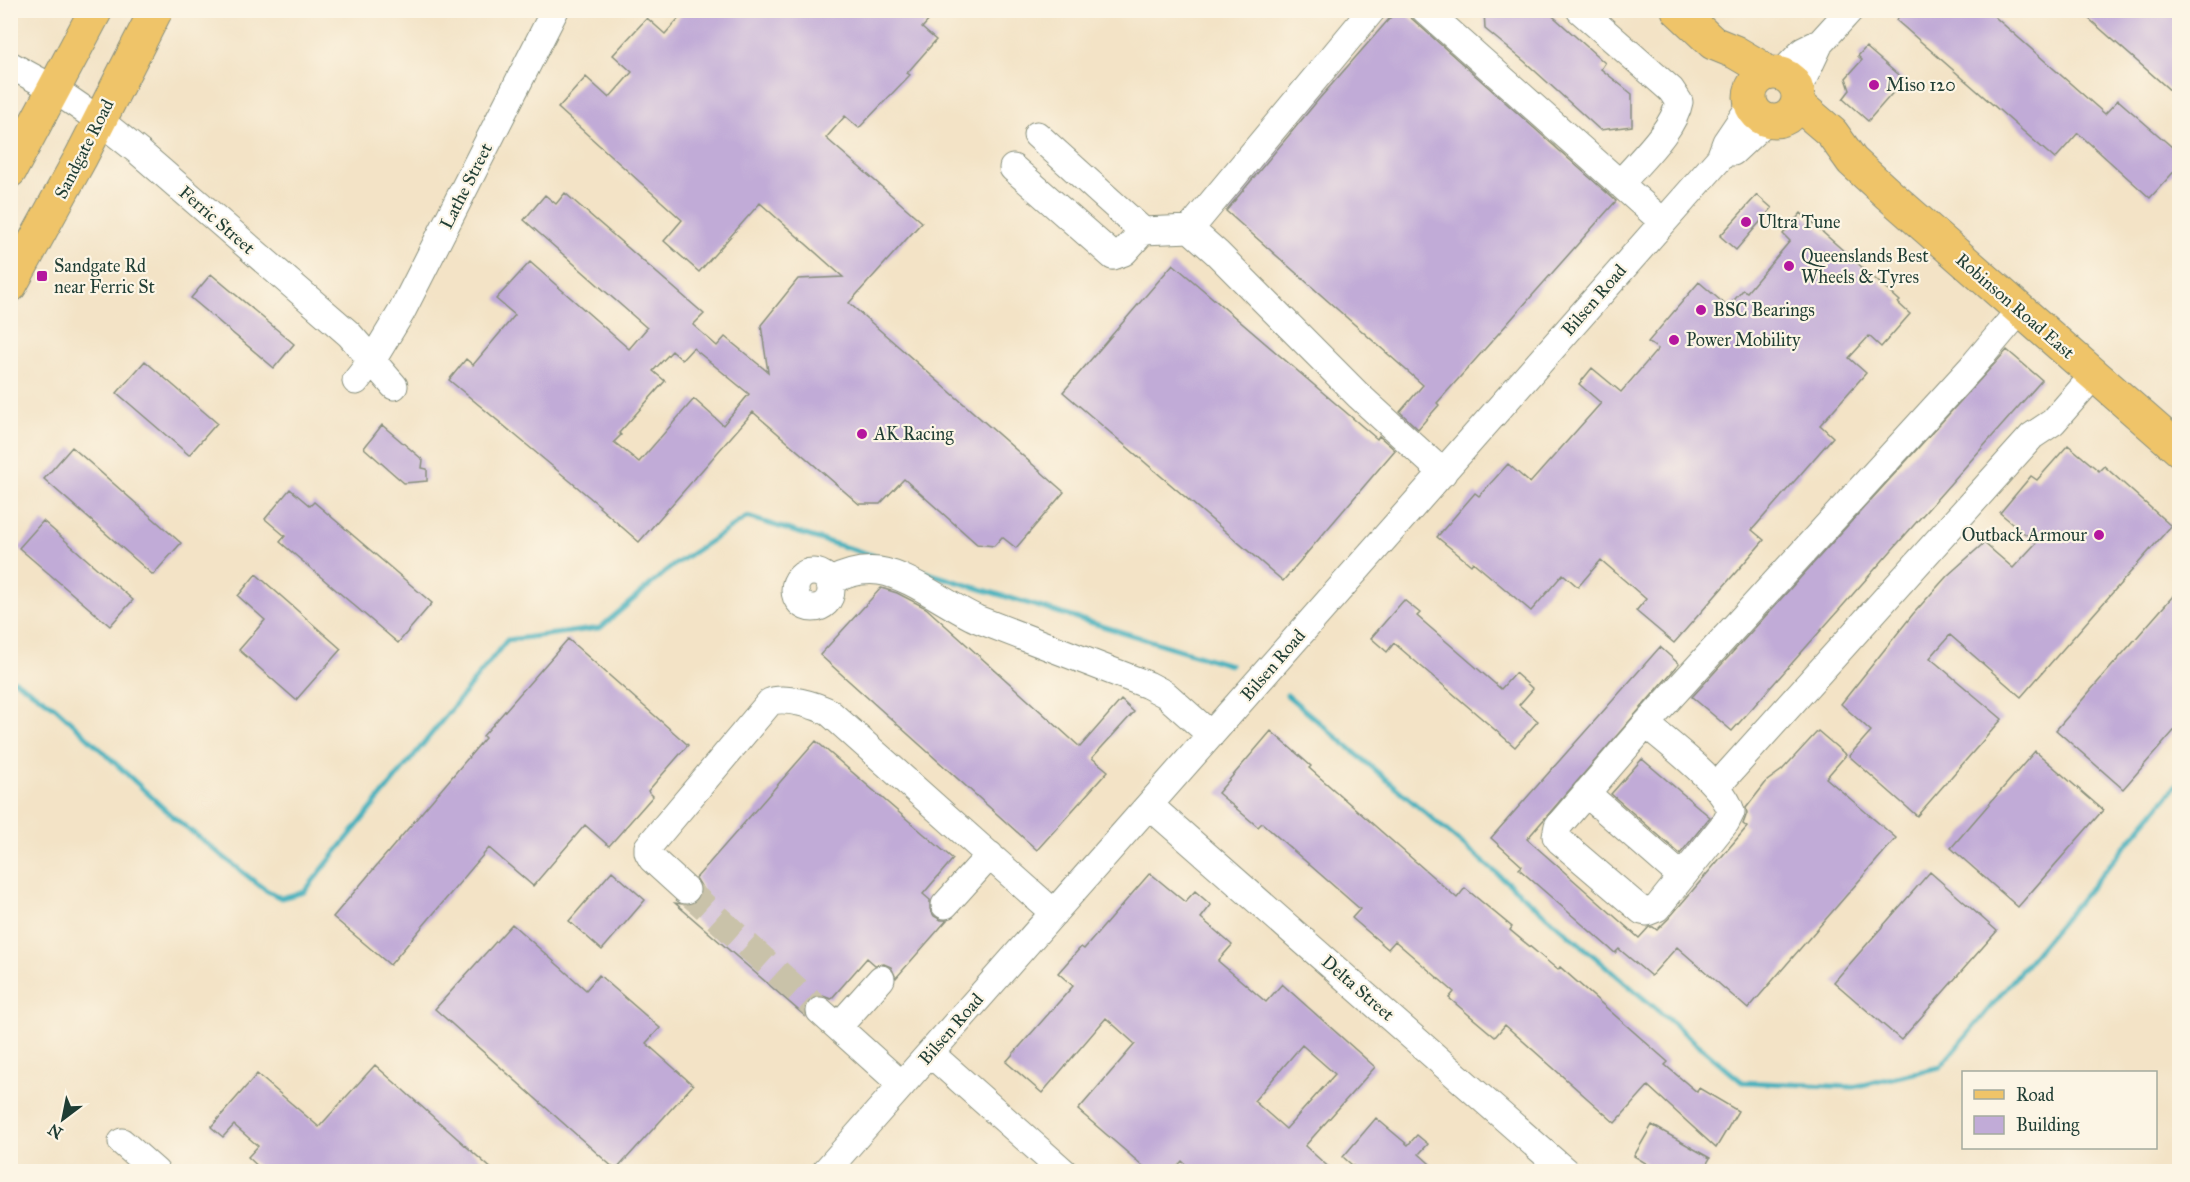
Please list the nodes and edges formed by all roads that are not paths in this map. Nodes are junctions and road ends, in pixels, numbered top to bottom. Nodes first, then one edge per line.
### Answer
1 (96, 10) edge
2 (156, 10) edge
3 (555, 10) edge
4 (1372, 10) edge
5 (1580, 10) edge
6 (1678, 10) edge
7 (1850, 10) edge
8 (1436, 14) edge
9 (10, 65) edge
10 (54, 89) junction
11 (1774, 97) junction
12 (99, 120) junction
13 (1037, 135) dead end
14 (1013, 168) dead end
15 (10, 171) edge
16 (1620, 184) junction
17 (1663, 222) junction
18 (1190, 229) junction
19 (1143, 231) junction
20 (10, 286) edge
21 (2020, 310) junction
22 (373, 359) junction
23 (2094, 375) junction
24 (356, 381) dead end
25 (394, 386) dead end
26 (2180, 450) edge
27 (1443, 472) junction
28 (829, 582) dead end
29 (1646, 724) junction
30 (1211, 735) junction
31 (1716, 786) junction
32 (1586, 793) junction
33 (1149, 805) junction
34 (990, 855) junction
35 (1682, 877) junction
36 (686, 890) tunnel mouth
37 (945, 905) dead end
38 (1054, 913) junction
39 (881, 979) dead end
40 (930, 1053) junction
41 (902, 1085) junction
42 (122, 1142) dead end
43 (156, 1172) edge
44 (825, 1172) edge
45 (1064, 1172) edge
46 (1566, 1172) edge

1 - 10 main road
2 - 12 main road, Sandgate Road
3 - 22 street, Lathe Street
4 - 18 street
5 - 16 street
6 - 11 main road, Robinson Road East
7 - 11 street, Bilsen Road
8 - 16 street
9 - 10 street, Ferric Street
10 - 12 street, Ferric Street
10 - 15 main road
11 - 17 street, Bilsen Road
11 - 21 main road, Robinson Road East
12 - 20 main road, Sandgate Road
12 - 22 street, Ferric Street
13 - 19 street
14 - 19 street
16 - 17 street
17 - 27 street, Bilsen Road
18 - 19 street
18 - 27 street
21 - 23 main road, Robinson Road East
21 - 29 street
22 - 24 street, Lathe Street
22 - 25 street, Ferric Street
23 - 26 main road, Robinson Road East
23 - 31 street
27 - 30 street, Bilsen Road
28 - 30 street
29 - 31 street
29 - 32 street
30 - 33 street, Bilsen Road
31 - 35 street
32 - 35 street
32 - 35 street
33 - 38 street, Bilsen Road
33 - 46 street, Delta Street
34 - 36 street
34 - 37 street
34 - 38 street
38 - 40 street, Bilsen Road
39 - 41 street
40 - 41 street, Bilsen Road
40 - 45 street
41 - 44 street, Bilsen Road
42 - 43 street

